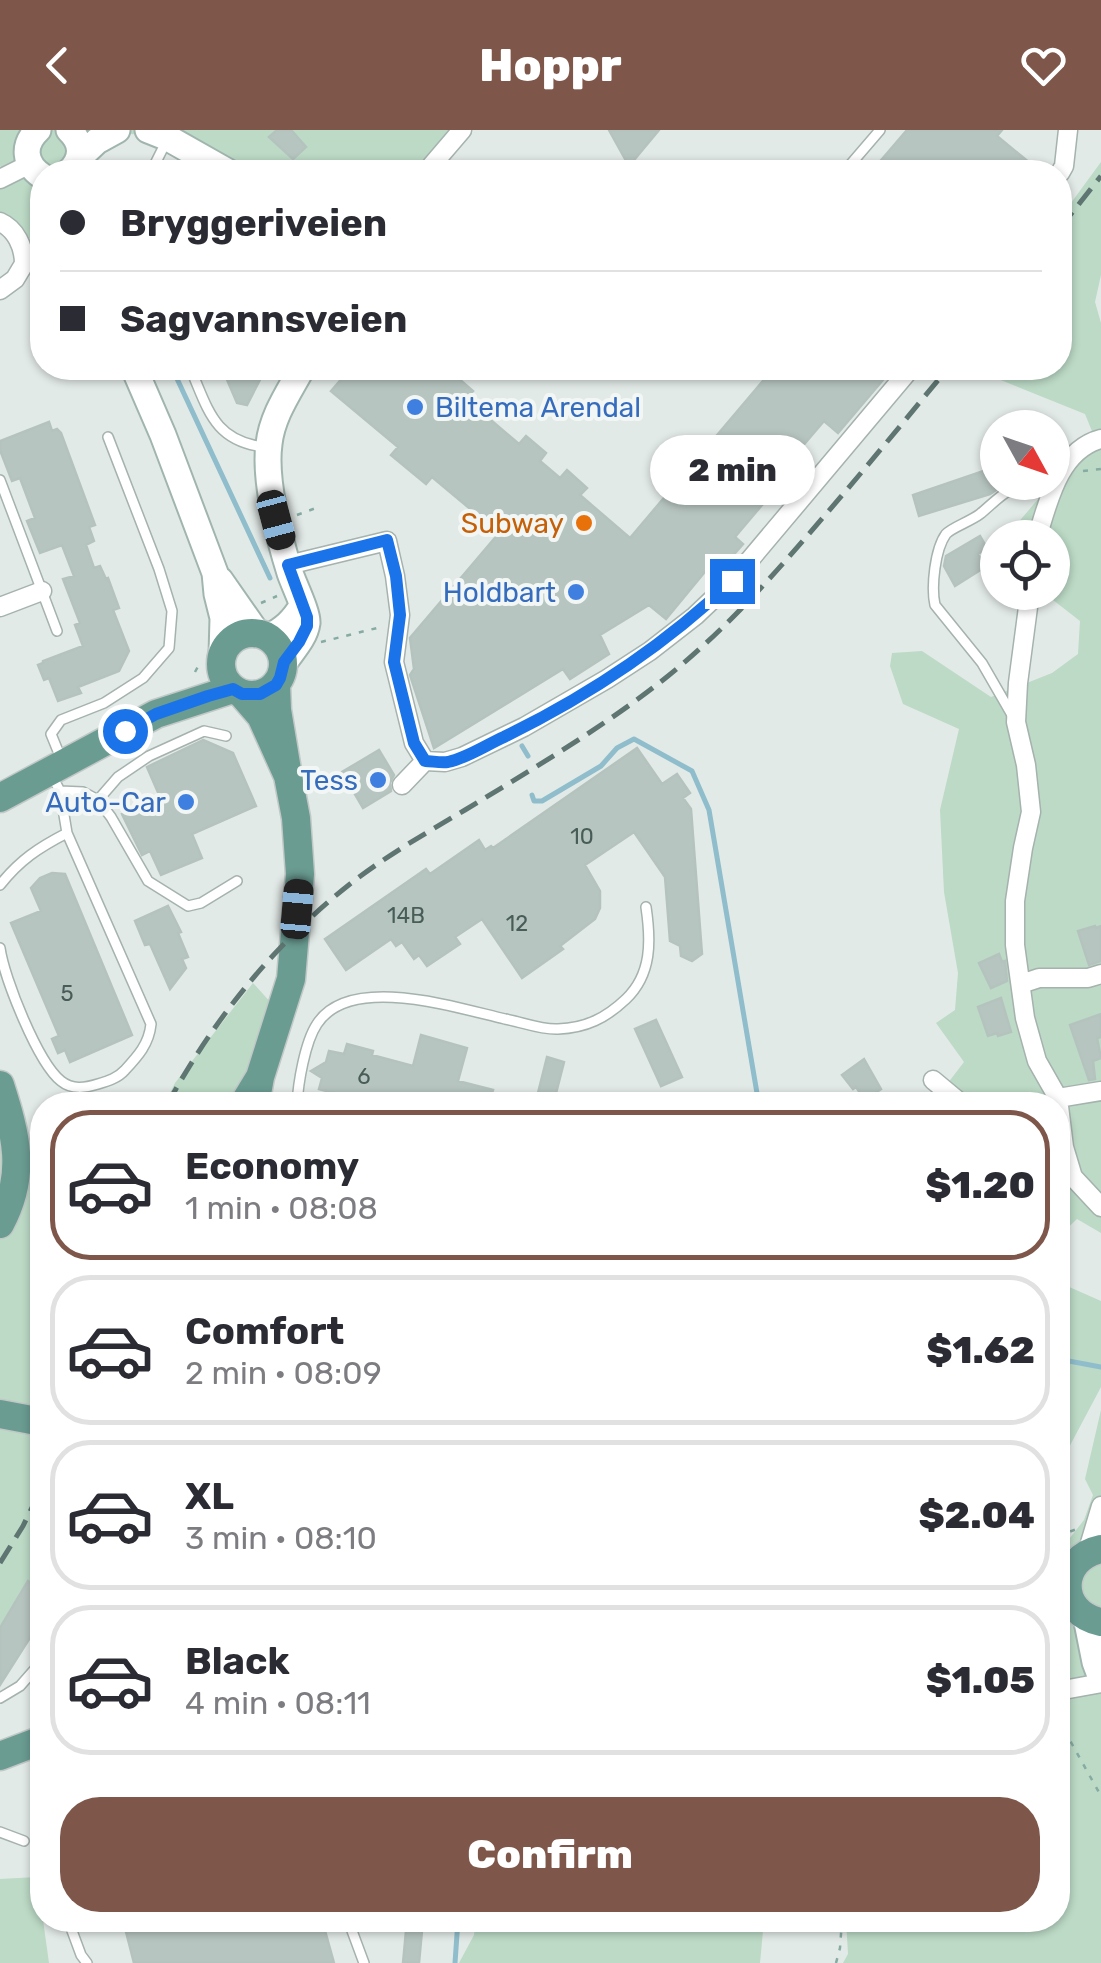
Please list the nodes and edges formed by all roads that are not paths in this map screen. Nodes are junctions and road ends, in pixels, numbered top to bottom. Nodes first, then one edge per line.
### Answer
1 (69, 130) edge
2 (117, 130) edge
3 (462, 130) edge
4 (880, 130) edge
5 (1068, 130) edge
6 (159, 133) edge
7 (32, 150) edge
8 (75, 160) edge
9 (81, 160) edge
10 (153, 160) edge
11 (207, 160) edge
12 (436, 160) edge
13 (854, 160) edge
14 (1065, 160) edge
15 (0, 178) edge
16 (0, 222) edge
17 (0, 290) edge
18 (139, 380) edge
19 (195, 380) edge
20 (296, 380) edge
21 (902, 380) edge
22 (108, 437) dead end
23 (1101, 439) edge
24 (268, 447) junction
25 (1070, 460) edge
26 (0, 480) edge
27 (998, 500) edge
28 (288, 565) junction
29 (215, 574) junction
30 (42, 590) junction
31 (294, 599) junction
32 (0, 607) edge
33 (1028, 610) edge
34 (57, 631) dead end
35 (263, 635) junction
36 (280, 674) junction
37 (229, 676) junction
38 (1016, 722) junction
39 (226, 736) dead end
40 (425, 761) junction
41 (58, 776) junction
42 (288, 776) junction
43 (402, 785) dead end
44 (4, 794) edge
45 (98, 800) junction
46 (67, 833) junction
47 (237, 881) dead end
48 (0, 885) edge
49 (646, 907) dead end
50 (0, 948) edge
51 (1101, 974) edge
52 (1021, 984) junction
53 (933, 1080) dead end
54 (0, 1085) edge
55 (257, 1091) edge
56 (1101, 1091) edge
57 (298, 1092) edge
58 (947, 1092) edge
59 (1055, 1092) edge
60 (1070, 1096) edge
61 (1070, 1178) edge
62 (1101, 1206) edge
63 (0, 1224) edge
64 (0, 1414) edge
65 (30, 1420) edge
66 (1101, 1506) edge
67 (1080, 1552) edge
68 (1079, 1608) edge
69 (30, 1675) edge
70 (1101, 1680) edge
71 (1070, 1688) edge
72 (0, 1698) edge
73 (30, 1745) edge
74 (0, 1756) edge
75 (0, 1832) edge
76 (24, 1841) dead end
77 (72, 1932) edge
78 (352, 1932) edge
79 (87, 1963) edge
80 (364, 1963) edge

1 - 8 street
2 - 9 street
3 - 12 street
4 - 13 lane
5 - 14 street
6 - 10 lane
6 - 11 street
7 - 15 street
16 - 17 street
18 - 29 street
19 - 24 lane
20 - 24 street
21 - 40 street
22 - 41 lane
23 - 25 street
24 - 28 street
26 - 30 lane
27 - 38 lane
28 - 31 street
28 - 40 street
29 - 35 street
29 - 37 street
30 - 32 street
30 - 34 lane
31 - 35 street
31 - 36 street
33 - 38 street
35 - 36 main road
35 - 37 main road
36 - 37 main road
36 - 42 main road
37 - 41 main road
37 - 42 main road
38 - 52 street
39 - 45 lane
40 - 43 street
41 - 44 main road
41 - 45 lane
41 - 46 lane
42 - 55 main road
45 - 47 lane
46 - 48 lane
46 - 50 lane
49 - 57 lane
51 - 52 street
52 - 59 street
53 - 58 street
54 - 63 main road
56 - 60 street
61 - 62 street
64 - 65 main road
66 - 67 street
68 - 70 street
69 - 72 lane
70 - 71 street
73 - 74 main road
75 - 76 lane
77 - 79 lane
78 - 80 lane

